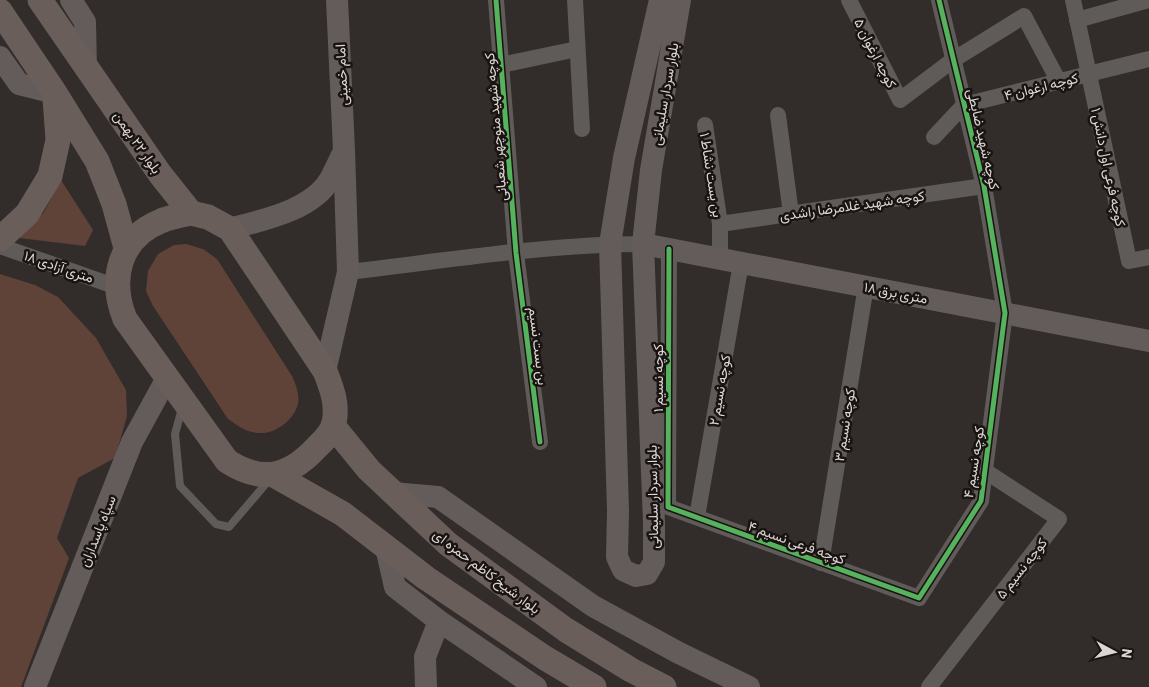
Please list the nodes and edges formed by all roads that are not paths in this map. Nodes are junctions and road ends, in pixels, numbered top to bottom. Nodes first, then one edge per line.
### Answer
1 (40, 0) edge
2 (71, 0) edge
3 (337, 0) edge
4 (496, 0) edge
5 (575, 0) edge
6 (660, 0) edge
7 (680, 0) edge
8 (849, 0) edge
9 (939, 0) edge
10 (1073, 0) edge
11 (1148, 0) edge
12 (1149, 6) edge
13 (0, 11) edge
14 (1077, 20) junction
15 (577, 49) junction
16 (0, 57) edge
17 (1149, 59) edge
18 (953, 60) junction
19 (501, 66) junction
20 (86, 69) junction
21 (1089, 74) junction
22 (1059, 82) junction
23 (55, 93) junction
24 (964, 105) junction
25 (778, 115) dead end
26 (705, 125) dead end
27 (582, 129) dead end
28 (934, 137) dead end
29 (344, 150) junction
30 (984, 186) junction
31 (191, 213) junction
32 (791, 214) junction
33 (720, 224) junction
34 (230, 229) junction
35 (0, 239) edge
36 (610, 244) junction
37 (643, 244) junction
38 (0, 246) edge
39 (126, 248) junction
40 (669, 249) junction
41 (516, 253) junction
42 (1149, 257) edge
43 (731, 261) junction
44 (348, 272) junction
45 (866, 286) junction
46 (117, 287) junction
47 (1005, 313) junction
48 (1149, 341) edge
49 (325, 371) junction
50 (167, 378) junction
51 (183, 401) junction
52 (334, 426) junction
53 (540, 442) dead end
54 (985, 471) junction
55 (274, 475) junction
56 (393, 493) junction
57 (668, 507) joint
58 (698, 517) junction
59 (386, 547) junction
60 (822, 563) junction
61 (919, 598) joint
62 (439, 621) junction
63 (35, 687) edge
64 (426, 687) edge
65 (536, 687) edge
66 (594, 687) edge
67 (664, 687) edge
68 (750, 687) edge
69 (929, 687) edge

1 - 20 main road, بلوار ۲۲ بهمن
2 - 20 main road
3 - 29 main road, امام خمینی
4 - 19 street, کوچه شهید منوچهر شعبانی
5 - 15 street
6 - 36 main road, بلوار سردار سلیمانی
7 - 37 main road, بلوار سردار سلیمانی
8 - 18 street, کوچه ارغوان ۵
9 - 18 street, کوچه شهید ضابطی
10 - 14 street, کوچه فرعی اول دانش ۱
11 - 12 street
11 - 14 street
13 - 23 main road
14 - 21 street, کوچه فرعی اول دانش ۱
15 - 19 street
15 - 27 street
16 - 23 main road
17 - 21 street, کوچه ارغوان ۴
18 - 22 street
18 - 24 street, کوچه شهید ضابطی
19 - 41 street, کوچه شهید منوچهر شعبانی
20 - 31 main road, بلوار ۲۲ بهمن
21 - 22 street, کوچه ارغوان ۴
21 - 42 street, کوچه فرعی اول دانش ۱
22 - 24 street, کوچه ارغوان ۴
23 - 35 main road
23 - 39 main road
24 - 28 street
24 - 30 street, کوچه شهید ضابطی
25 - 32 street
26 - 33 street, بن یست نشاط ۱
29 - 34 main road
29 - 44 main road, امام خمینی
30 - 32 street, کوچه شهید غلامرضا راشدی
30 - 47 street, کوچه شهید ضابطی
31 - 34 main road
31 - 39 main road
32 - 33 street, کوچه شهید غلامرضا راشدی
33 - 43 street, بن یست نشاط ۱
34 - 49 main road
36 - 37 street
36 - 37 main road, بلوار سردار سلیمانی
36 - 41 street
37 - 40 main road, ۱۸ متری برق
38 - 46 street, ۱۸ متری آزادی
39 - 46 main road
40 - 43 main road, ۱۸ متری برق
40 - 57 street, کوچه نسیم ۱
41 - 44 street
41 - 53 street, بن بست نسیم
43 - 45 main road, ۱۸ متری برق
43 - 58 street, کوچه نسیم ۲
44 - 49 main road, امام خمینی
45 - 47 main road, ۱۸ متری برق
45 - 60 street, کوچه نسیم ۳
46 - 50 main road
47 - 48 main road, ۱۸ متری برق
47 - 54 street, کوچه نسیم ۴
49 - 52 main road
50 - 51 main road
50 - 63 main road, سپاه پاسداران
51 - 55 main road
51 - 55 lane
52 - 55 main road
52 - 56 main road, بلوار شیخ کاظم حمزه ای
54 - 61 street, کوچه نسیم ۴
54 - 69 street, کوچه نسیم ۵
55 - 59 main road
56 - 67 main road, بلوار شیخ کاظم حمزه ای
56 - 68 main road
57 - 58 street, کوچه فرعی نسیم ۴
58 - 60 street, کوچه فرعی نسیم ۴
59 - 62 main road
59 - 66 main road
60 - 61 street, کوچه فرعی نسیم ۴
62 - 64 main road
62 - 65 main road

